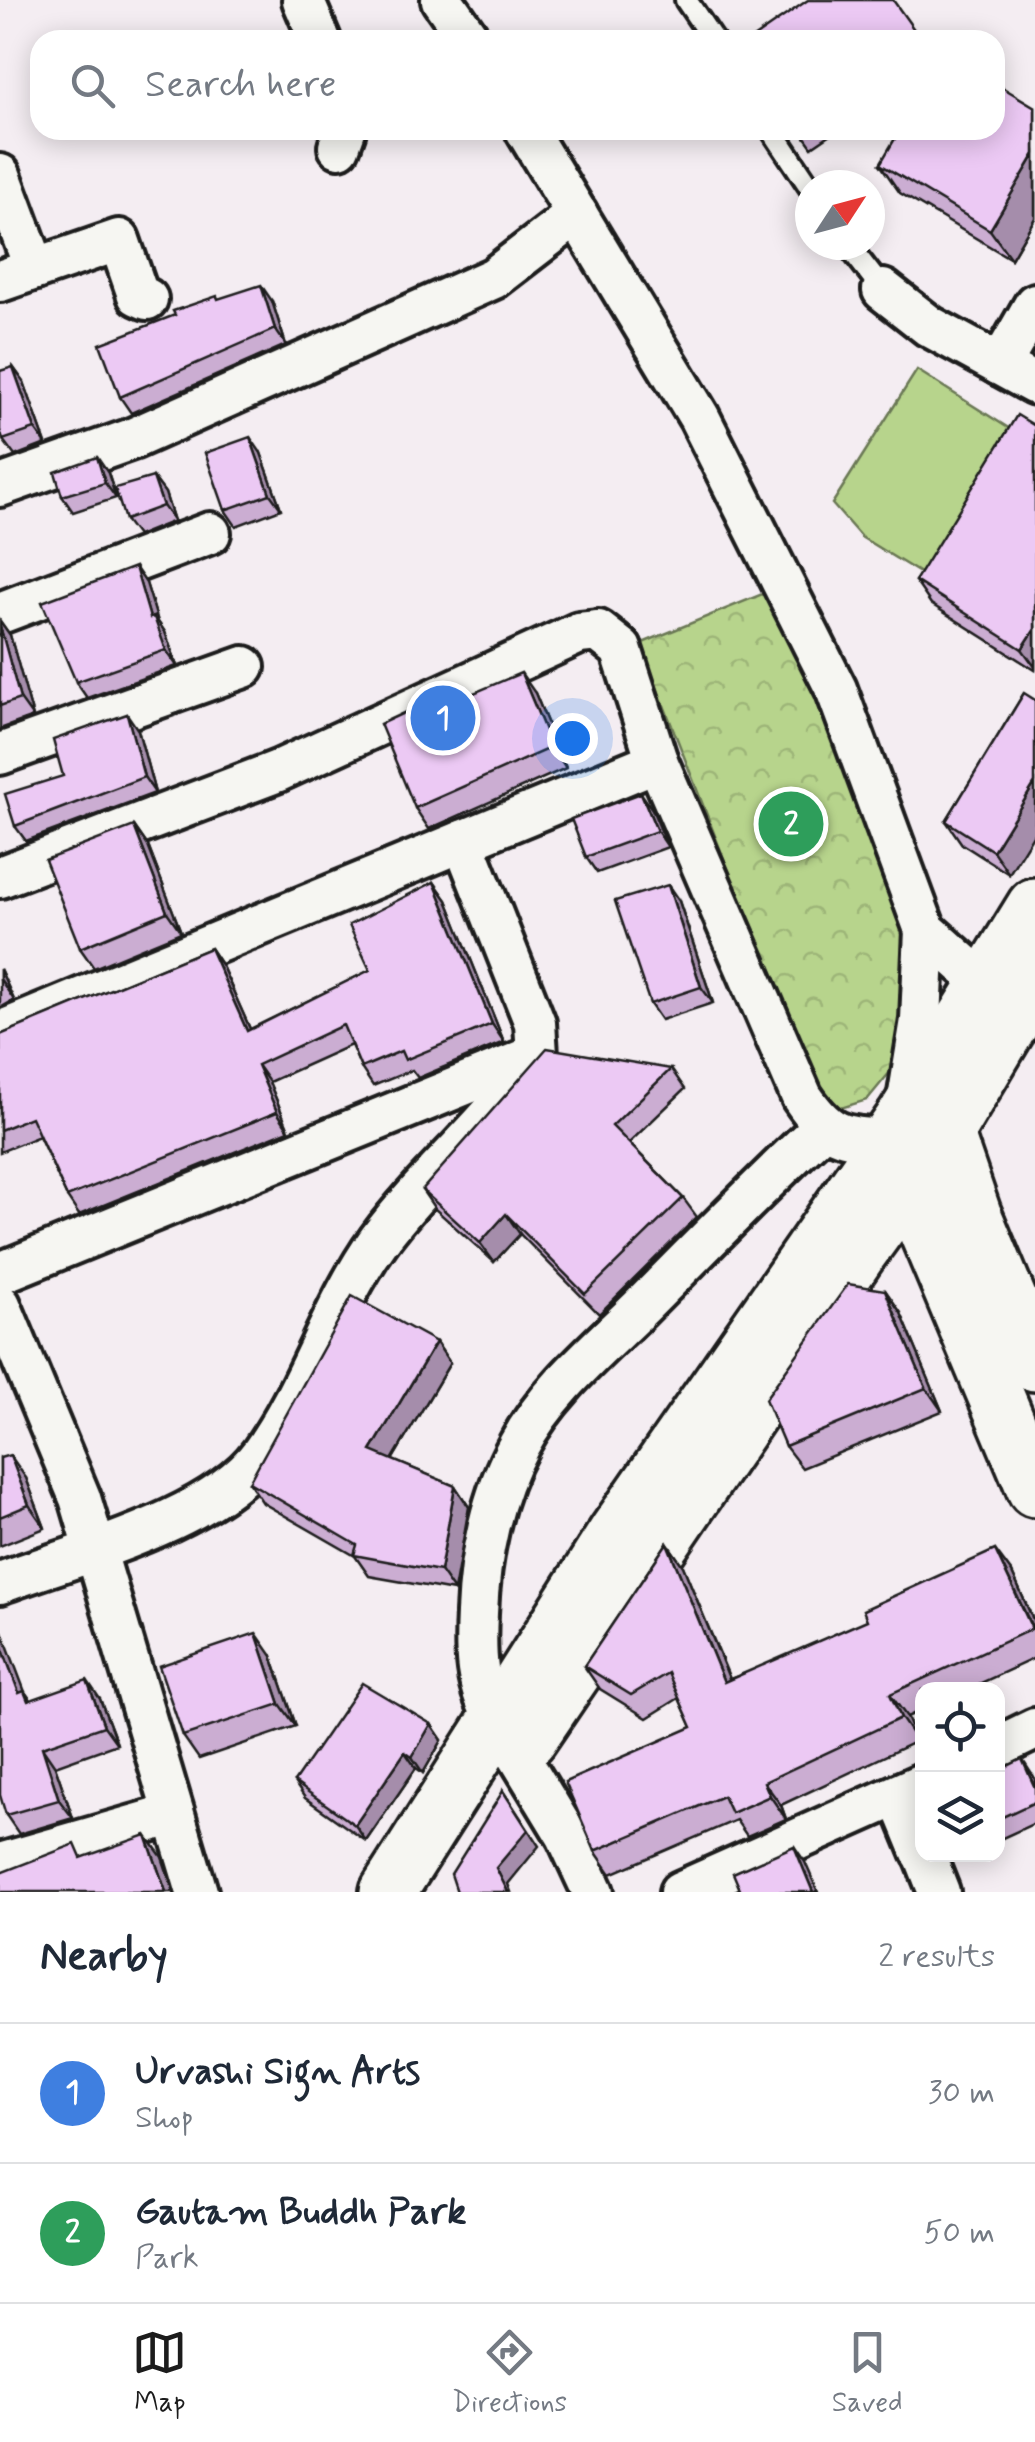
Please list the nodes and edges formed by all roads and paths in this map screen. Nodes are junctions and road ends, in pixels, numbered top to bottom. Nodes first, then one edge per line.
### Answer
1 (303, 0) edge
2 (442, 0) edge
3 (686, 0) edge
4 (316, 30) edge
5 (463, 30) edge
6 (706, 30) edge
7 (532, 140) edge
8 (779, 140) edge
9 (799, 170) edge
10 (0, 176) edge
11 (577, 214) junction
12 (860, 260) edge
13 (17, 275) edge
14 (883, 290) joint
15 (147, 300) dead end
16 (1035, 304) edge
17 (1000, 365) junction
18 (1035, 384) edge
19 (0, 486) edge
20 (210, 533) dead end
21 (0, 613) edge
22 (244, 667) dead end
23 (0, 754) edge
24 (657, 761) junction
25 (463, 841) junction
26 (0, 877) edge
27 (1035, 906) edge
28 (925, 930) junction
29 (1023, 986) edge
30 (0, 1032) edge
31 (537, 1055) junction
32 (822, 1128) junction
33 (915, 1131) junction
34 (0, 1274) edge
35 (0, 1305) edge
36 (1035, 1363) edge
37 (1035, 1489) edge
38 (94, 1548) junction
39 (0, 1583) edge
40 (1035, 1729) edge
41 (507, 1738) junction
42 (1005, 1744) edge
43 (911, 1790) edge
44 (171, 1815) junction
45 (927, 1862) edge
46 (0, 1864) edge
47 (197, 1892) edge
48 (388, 1892) edge
49 (429, 1892) edge
50 (593, 1892) edge
51 (680, 1892) edge
52 (940, 1892) edge

1 - 4 street
2 - 5 street
3 - 6 lane
7 - 11 street
8 - 9 lane
10 - 13 street
11 - 19 street
11 - 28 street
12 - 14 lane
13 - 15 street
14 - 17 street
16 - 17 street
17 - 18 street
20 - 21 street
22 - 23 street
24 - 25 street
24 - 26 street
24 - 32 street
25 - 30 street
25 - 31 street
27 - 29 street
28 - 29 street
28 - 33 street
29 - 33 street
31 - 34 street
31 - 38 street
32 - 33 street
32 - 41 street
33 - 36 street
33 - 37 street
33 - 41 street
35 - 38 street
38 - 39 street
38 - 44 street
40 - 42 street
41 - 48 street
41 - 49 street
41 - 50 street
43 - 51 street
44 - 46 street
44 - 47 street
45 - 52 street

